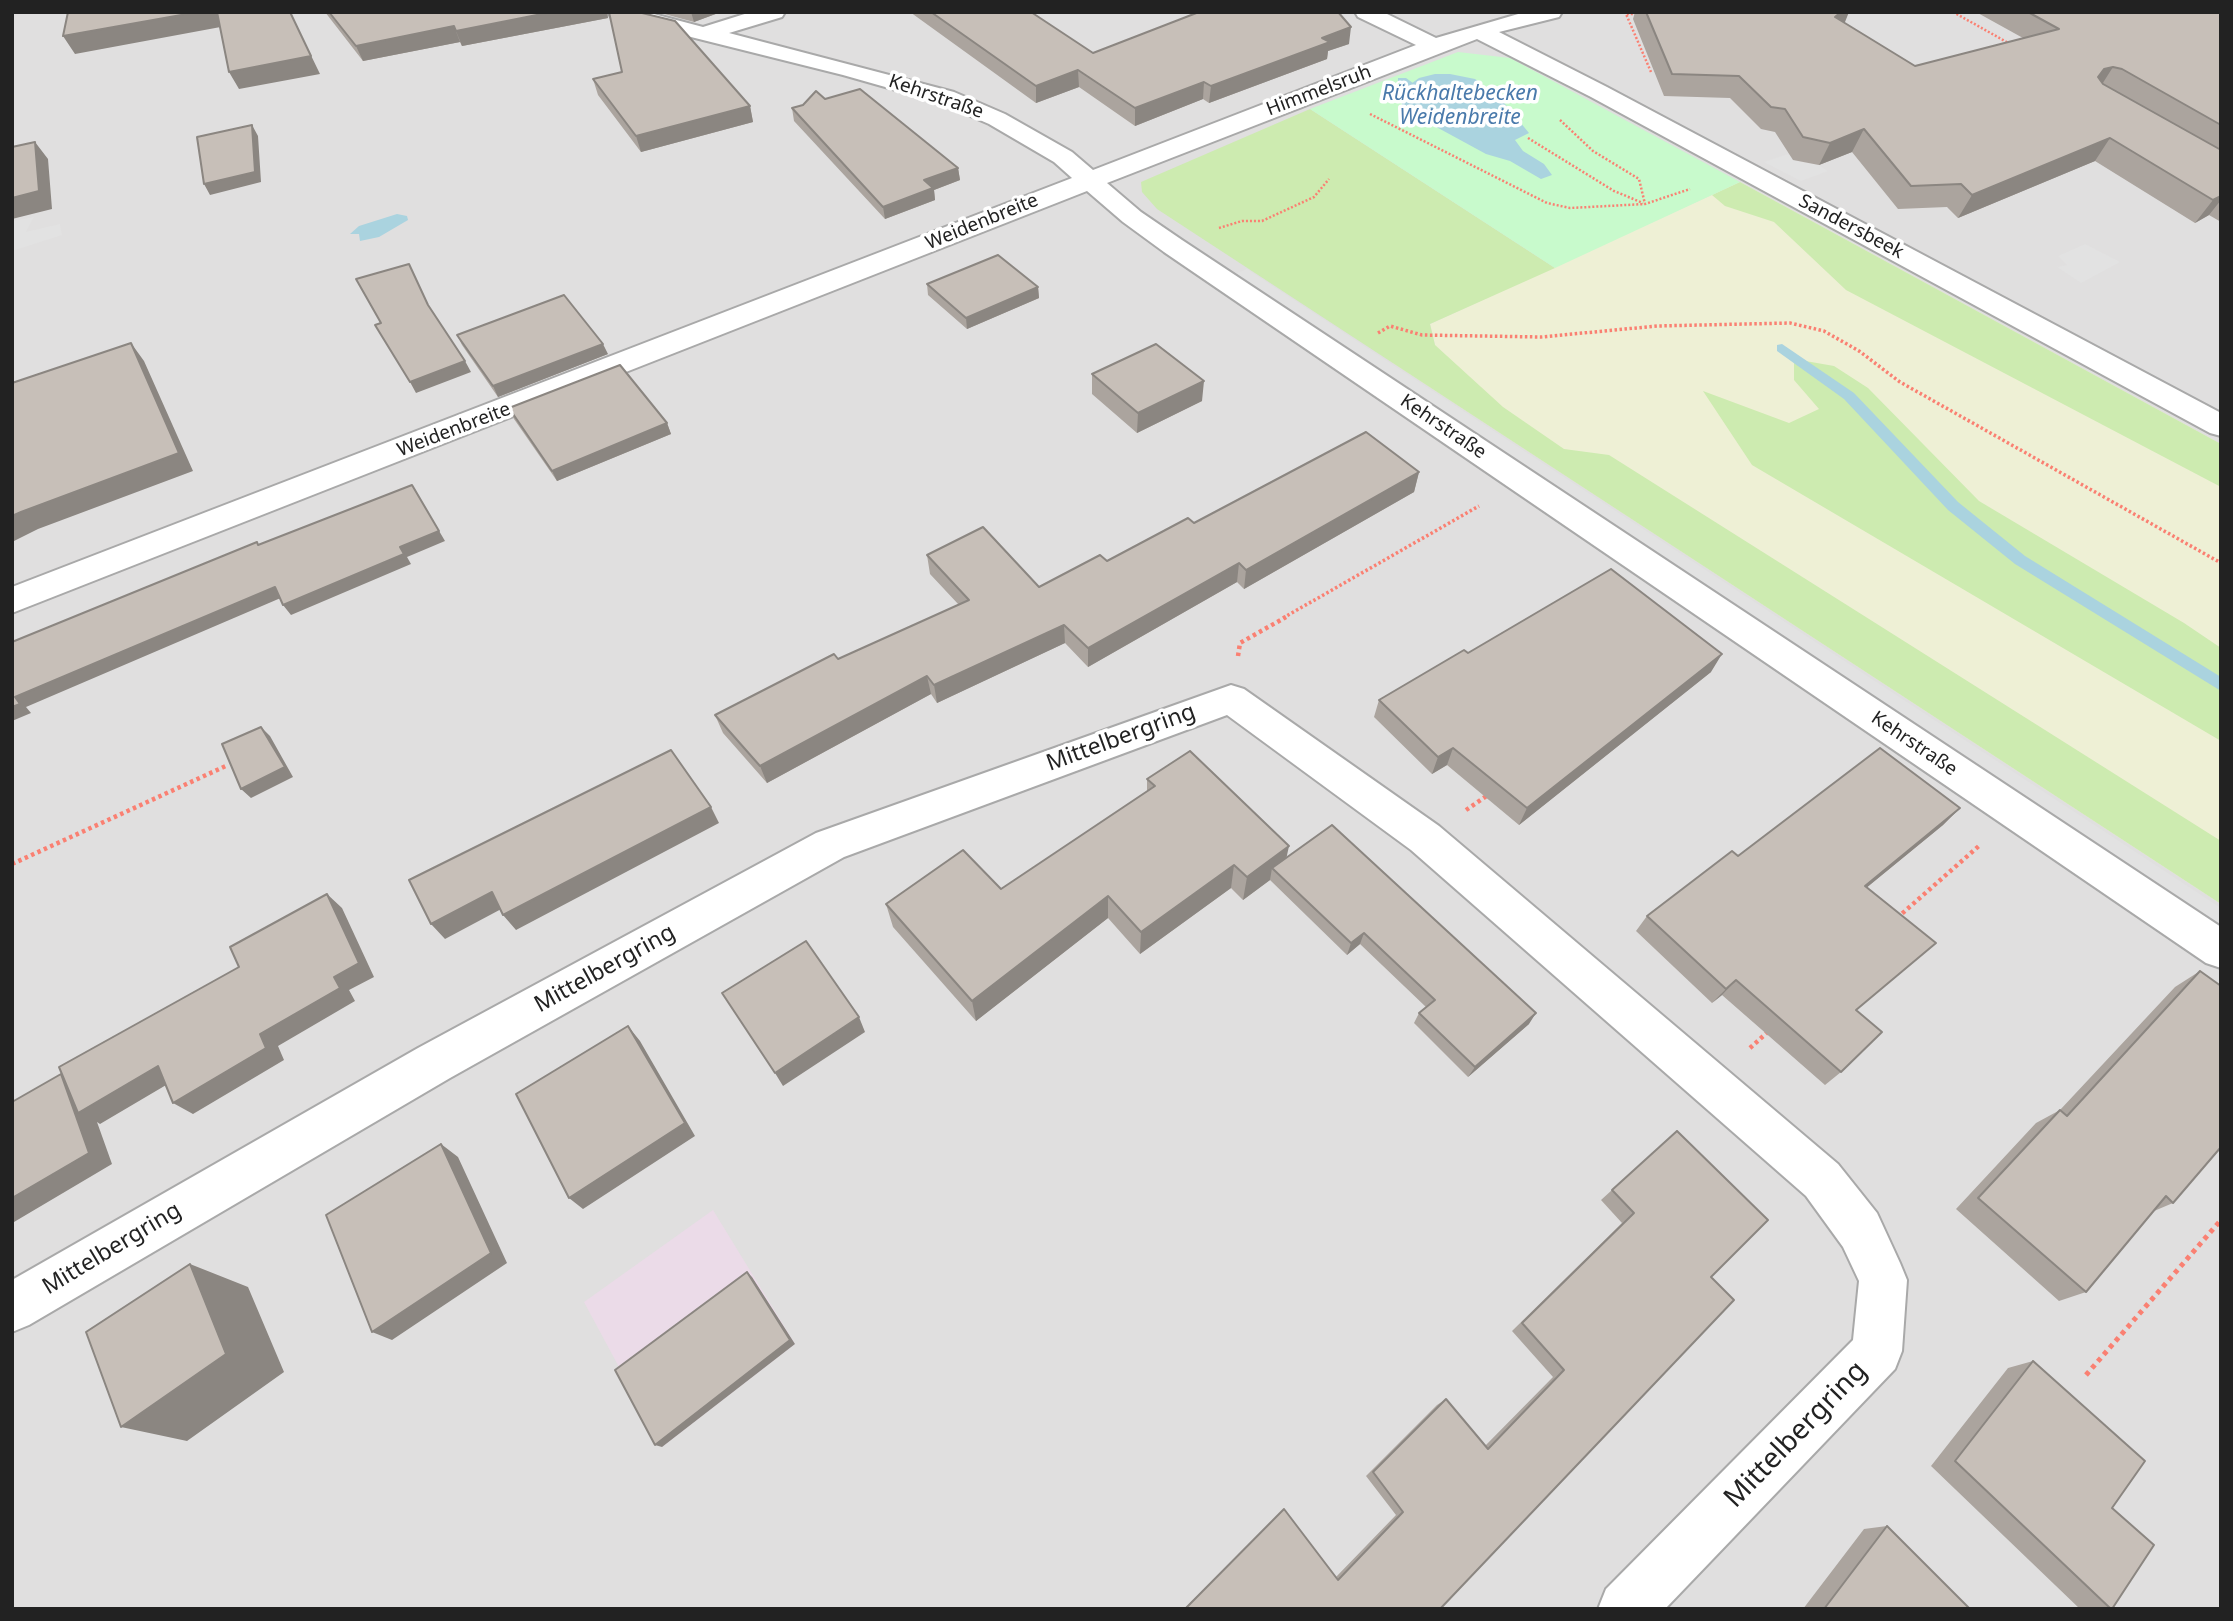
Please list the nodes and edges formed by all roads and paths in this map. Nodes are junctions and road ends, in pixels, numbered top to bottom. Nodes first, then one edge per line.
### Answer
1 (619, 12) edge
2 (774, 12) edge
3 (1366, 12) edge
4 (1551, 12) edge
5 (1636, 12) edge
6 (1953, 12) edge
7 (1479, 31) junction
8 (705, 33) junction
9 (2015, 40) edge
10 (2008, 43) junction
11 (1434, 46) junction
12 (2012, 46) edge
13 (1652, 75) dead end
14 (1528, 138) dead end
15 (1425, 142) dead end
16 (1739, 167) junction
17 (1090, 179) junction
18 (1329, 179) dead end
19 (1645, 204) junction
20 (1173, 246) junction
21 (1338, 356) junction
22 (2221, 426) edge
23 (1523, 481) junction
24 (2221, 563) edge
25 (12, 601) edge
26 (1231, 699) junction
27 (228, 765) edge
28 (1493, 791) edge
29 (2015, 812) junction
30 (1425, 838) junction
31 (12, 864) edge
32 (1887, 926) edge
33 (2221, 950) edge
34 (1775, 1026) edge
35 (1711, 1083) junction
36 (2221, 1220) edge
37 (12, 1308) edge
38 (2086, 1375) dead end
39 (1626, 1609) edge

1 - 8 street, Kehrstraße
2 - 8 street
3 - 11 street
4 - 7 street, Himmelsruh
5 - 13 path
6 - 10 path
7 - 11 street, Himmelsruh
7 - 16 street, Sandersbeek
8 - 17 street, Kehrstraße
9 - 10 path
10 - 12 path
11 - 17 street, Himmelsruh
14 - 19 path
15 - 19 path
16 - 19 path
16 - 22 street, Sandersbeek
17 - 20 street, Kehrstraße
17 - 25 street, Weidenbreite
18 - 20 path
20 - 21 street, Kehrstraße
21 - 23 street, Kehrstraße
21 - 24 path
23 - 26 path
23 - 29 street, Kehrstraße
26 - 30 street, Mittelbergring
26 - 37 street, Mittelbergring
27 - 31 path
28 - 30 path
29 - 32 path
29 - 33 street, Kehrstraße
30 - 35 street, Mittelbergring
34 - 35 path
35 - 39 street, Mittelbergring
36 - 38 path

